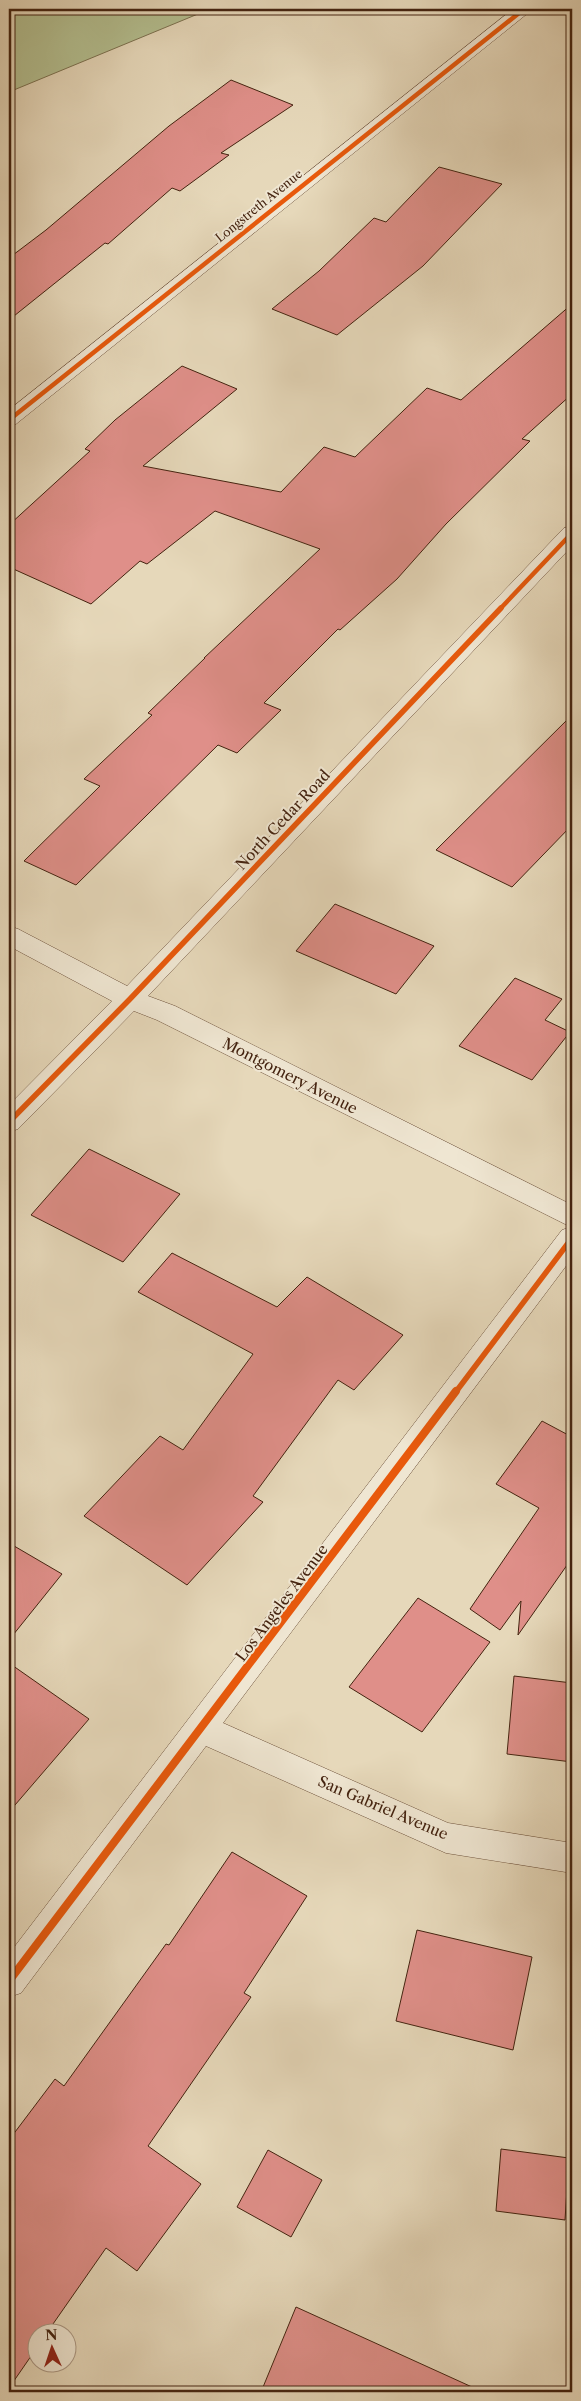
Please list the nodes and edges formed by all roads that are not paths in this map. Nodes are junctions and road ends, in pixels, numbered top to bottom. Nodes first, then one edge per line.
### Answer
1 (524, 9) edge
2 (9, 420) edge
3 (572, 533) edge
4 (9, 935) edge
5 (130, 999) junction
6 (9, 1122) edge
7 (572, 1217) edge
8 (572, 1238) edge
9 (202, 1729) junction
10 (572, 1858) edge
11 (9, 1982) edge

1 - 2 street, Longstreth Avenue
3 - 5 street, North Cedar Road
4 - 5 street, Montgomery Avenue
5 - 6 street, North Cedar Road
5 - 7 street, Montgomery Avenue
8 - 9 street, Los Angeles Avenue
9 - 10 street, San Gabriel Avenue
9 - 11 street, Los Angeles Avenue

